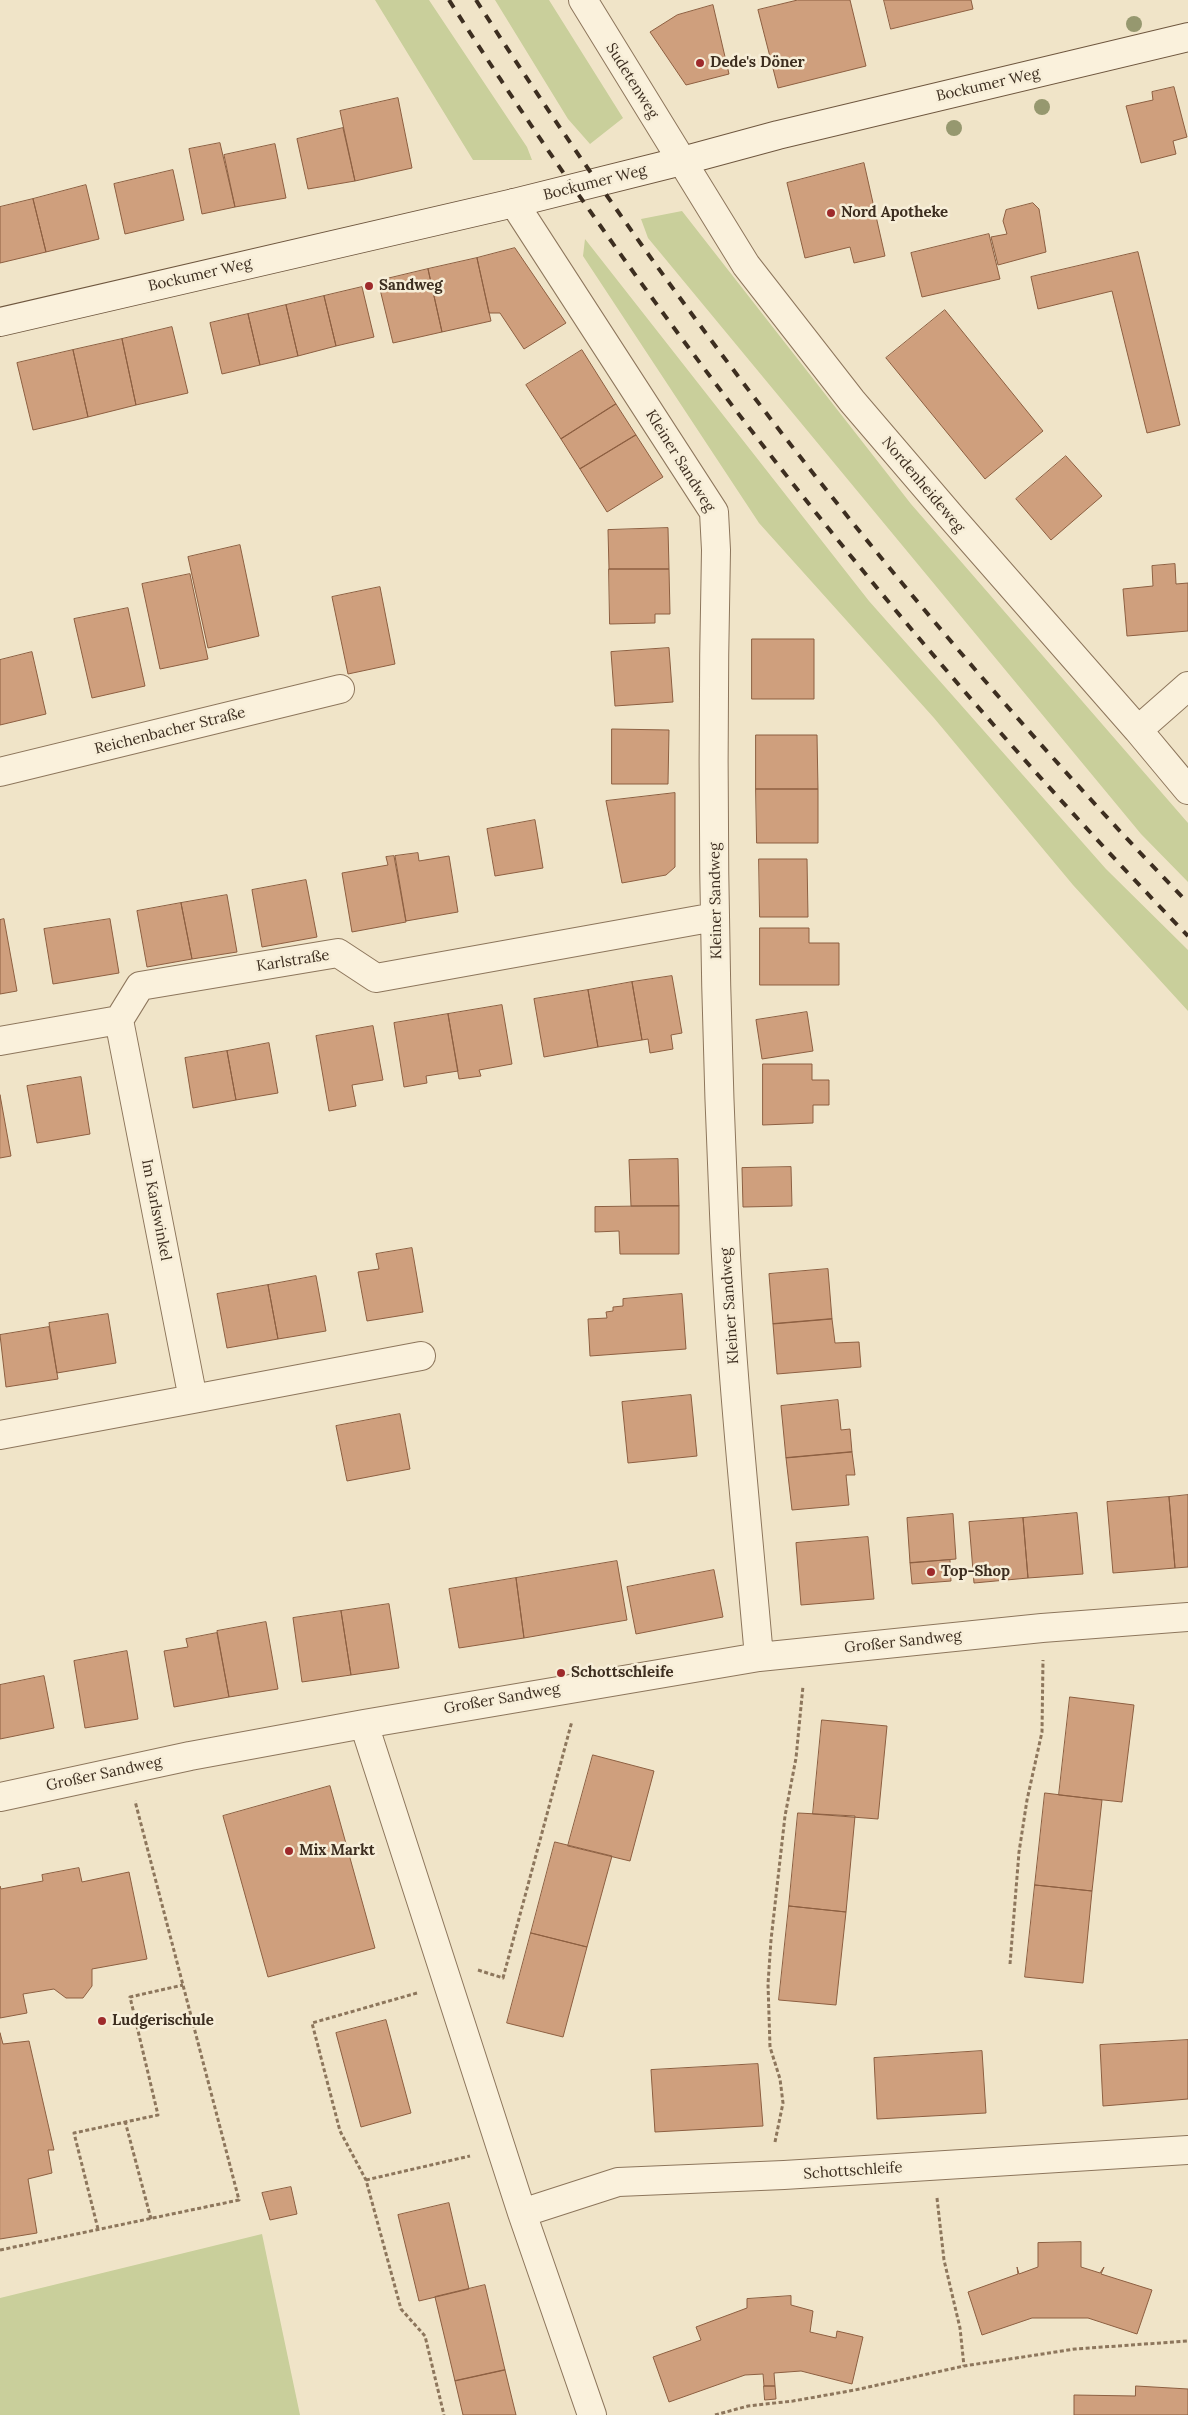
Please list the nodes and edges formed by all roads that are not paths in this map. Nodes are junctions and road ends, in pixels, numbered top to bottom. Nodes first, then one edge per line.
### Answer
1 (583, 0) edge
2 (1188, 38) edge
3 (682, 162) junction
4 (514, 203) junction
5 (0, 322) edge
6 (1188, 686) edge
7 (340, 689) dead end
8 (1138, 730) junction
9 (0, 772) edge
10 (1188, 790) edge
11 (715, 917) junction
12 (118, 1020) junction
13 (0, 1041) edge
14 (421, 1356) dead end
15 (193, 1399) junction
16 (0, 1435) edge
17 (1188, 1617) edge
18 (760, 1657) junction
19 (364, 1724) junction
20 (0, 1797) edge
21 (1188, 2150) edge
22 (522, 2212) junction
23 (592, 2415) edge

1 - 3 street, Sudetenweg
2 - 3 street, Bockumer Weg
3 - 4 street, Bockumer Weg
3 - 8 street, Nordenheideweg
4 - 5 street, Bockumer Weg
4 - 11 street, Kleiner Sandweg
6 - 8 street
7 - 9 street, Reichenbacher Straße
8 - 10 street, Nordenheideweg
11 - 12 street, Karlstraße
11 - 18 street, Kleiner Sandweg
12 - 13 street
12 - 15 street, Im Karlswinkel
14 - 15 street
15 - 16 street
17 - 18 street, Großer Sandweg
18 - 19 street, Großer Sandweg
19 - 20 street, Großer Sandweg
19 - 22 street
21 - 22 street, Schottschleife
22 - 23 street

